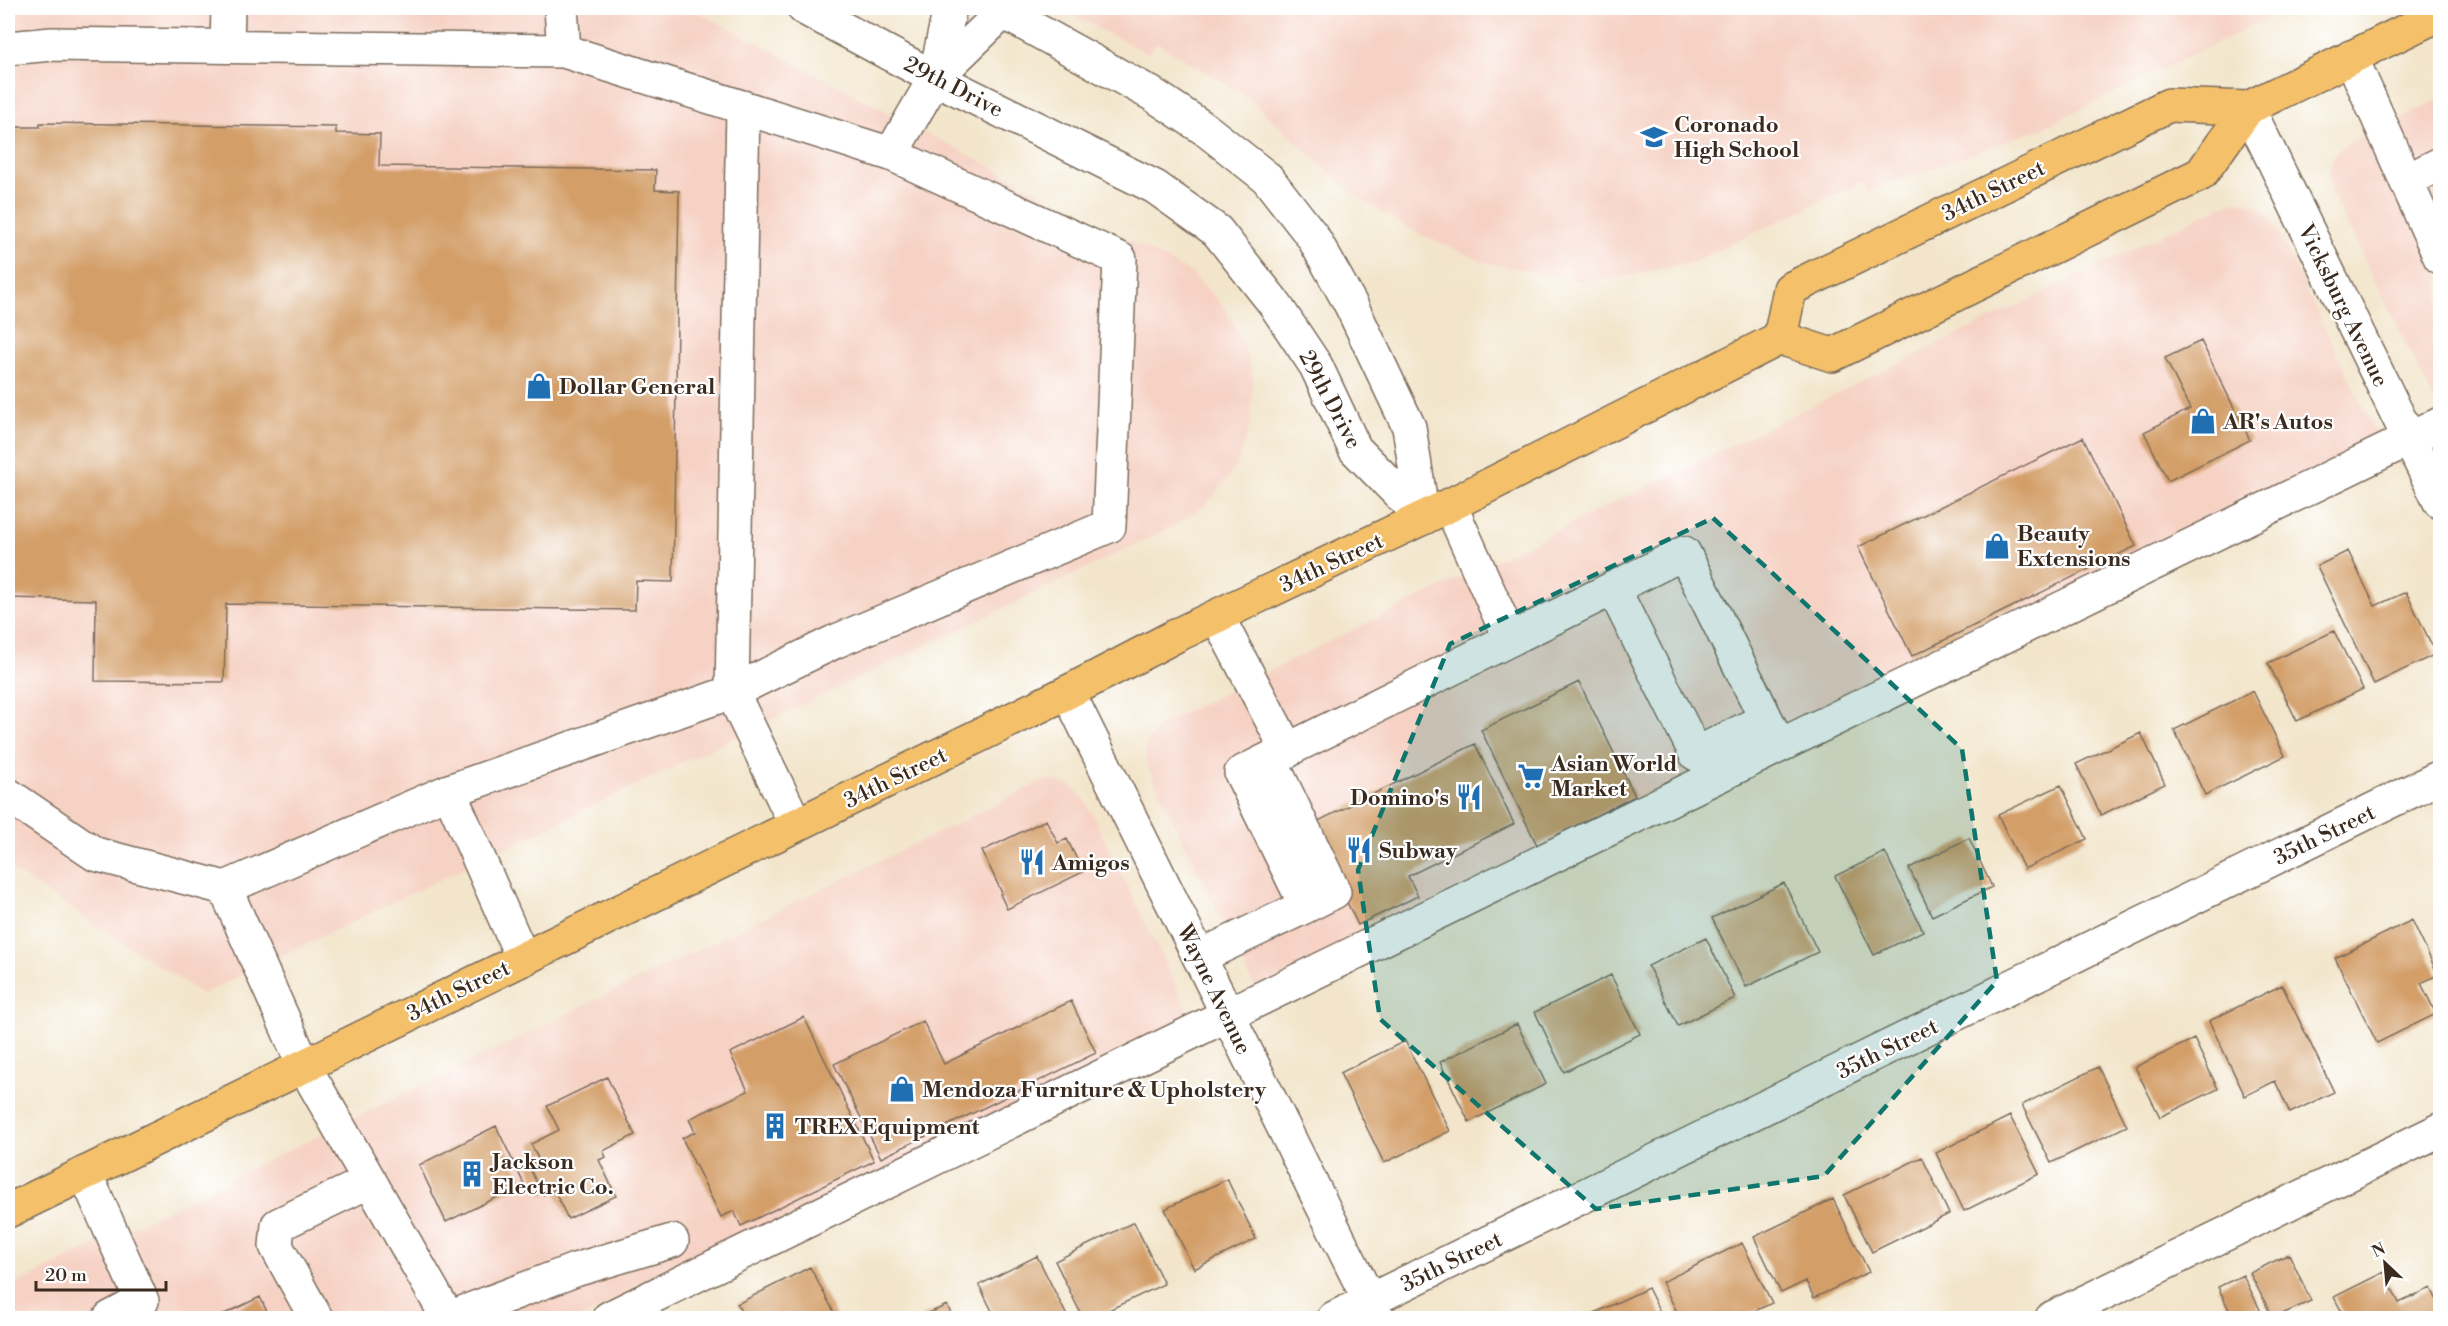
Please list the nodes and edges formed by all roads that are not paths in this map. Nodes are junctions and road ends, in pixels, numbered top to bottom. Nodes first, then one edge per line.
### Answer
1 (228, 8) edge
2 (561, 8) edge
3 (804, 8) edge
4 (950, 8) edge
5 (1003, 9) edge
6 (2440, 14) edge
7 (227, 46) junction
8 (8, 48) edge
9 (564, 51) junction
10 (2351, 57) junction
11 (935, 78) junction
12 (743, 108) junction
13 (2248, 108) junction
14 (891, 154) junction
15 (2440, 164) edge
16 (2406, 181) junction
17 (2440, 257) edge
18 (1780, 338) junction
19 (2440, 424) edge
20 (2410, 439) junction
21 (2440, 502) edge
22 (1437, 512) junction
23 (1613, 588) junction
24 (1217, 616) junction
25 (1510, 639) junction
26 (732, 692) junction
27 (1068, 692) junction
28 (1772, 732) junction
29 (1279, 755) junction
30 (2440, 777) edge
31 (449, 791) junction
32 (8, 795) edge
33 (796, 825) junction
34 (225, 888) junction
35 (1199, 957) junction
36 (523, 959) junction
37 (1227, 1014) junction
38 (304, 1066) junction
39 (2440, 1130) edge
40 (85, 1173) junction
41 (370, 1181) junction
42 (8, 1211) edge
43 (672, 1241) dead end
44 (146, 1310) edge
45 (1373, 1310) edge
46 (110, 1318) edge
47 (316, 1318) edge
48 (449, 1318) edge
49 (609, 1318) edge
50 (1334, 1318) edge
51 (2052, 1318) edge

1 - 7 street
2 - 9 street
3 - 11 street, 29th Drive
4 - 11 street
5 - 11 street
5 - 22 street
6 - 10 main road, 34th Street
7 - 8 street
7 - 9 street
9 - 12 street
10 - 13 main road, 34th Street
10 - 16 street
11 - 14 street
11 - 22 street, 29th Drive
12 - 14 street
12 - 26 street
13 - 18 main road, 34th Street
13 - 18 main road, 34th Street
13 - 20 street, Vicksburg Avenue
14 - 26 street
15 - 16 street
16 - 17 street
18 - 22 main road, 34th Street
19 - 20 street
20 - 21 street, Vicksburg Avenue
20 - 28 street
22 - 24 main road, 34th Street
22 - 25 street
23 - 25 street
23 - 28 street
23 - 28 street
24 - 27 main road, 34th Street
24 - 29 street
25 - 29 street
26 - 31 street
26 - 33 street
27 - 33 main road, 34th Street
27 - 35 street, Wayne Avenue
28 - 37 street
29 - 35 street
30 - 45 street, 35th Street
31 - 34 street
31 - 36 street
32 - 34 street
33 - 36 main road, 34th Street
34 - 38 street
35 - 37 street, Wayne Avenue
36 - 38 main road, 34th Street
37 - 45 street, Wayne Avenue
37 - 49 street
38 - 40 main road, 34th Street
38 - 41 street
39 - 51 street
40 - 42 main road, 34th Street
40 - 44 street
41 - 47 street
41 - 48 street
43 - 48 street
44 - 46 street
45 - 50 street, 35th Street

